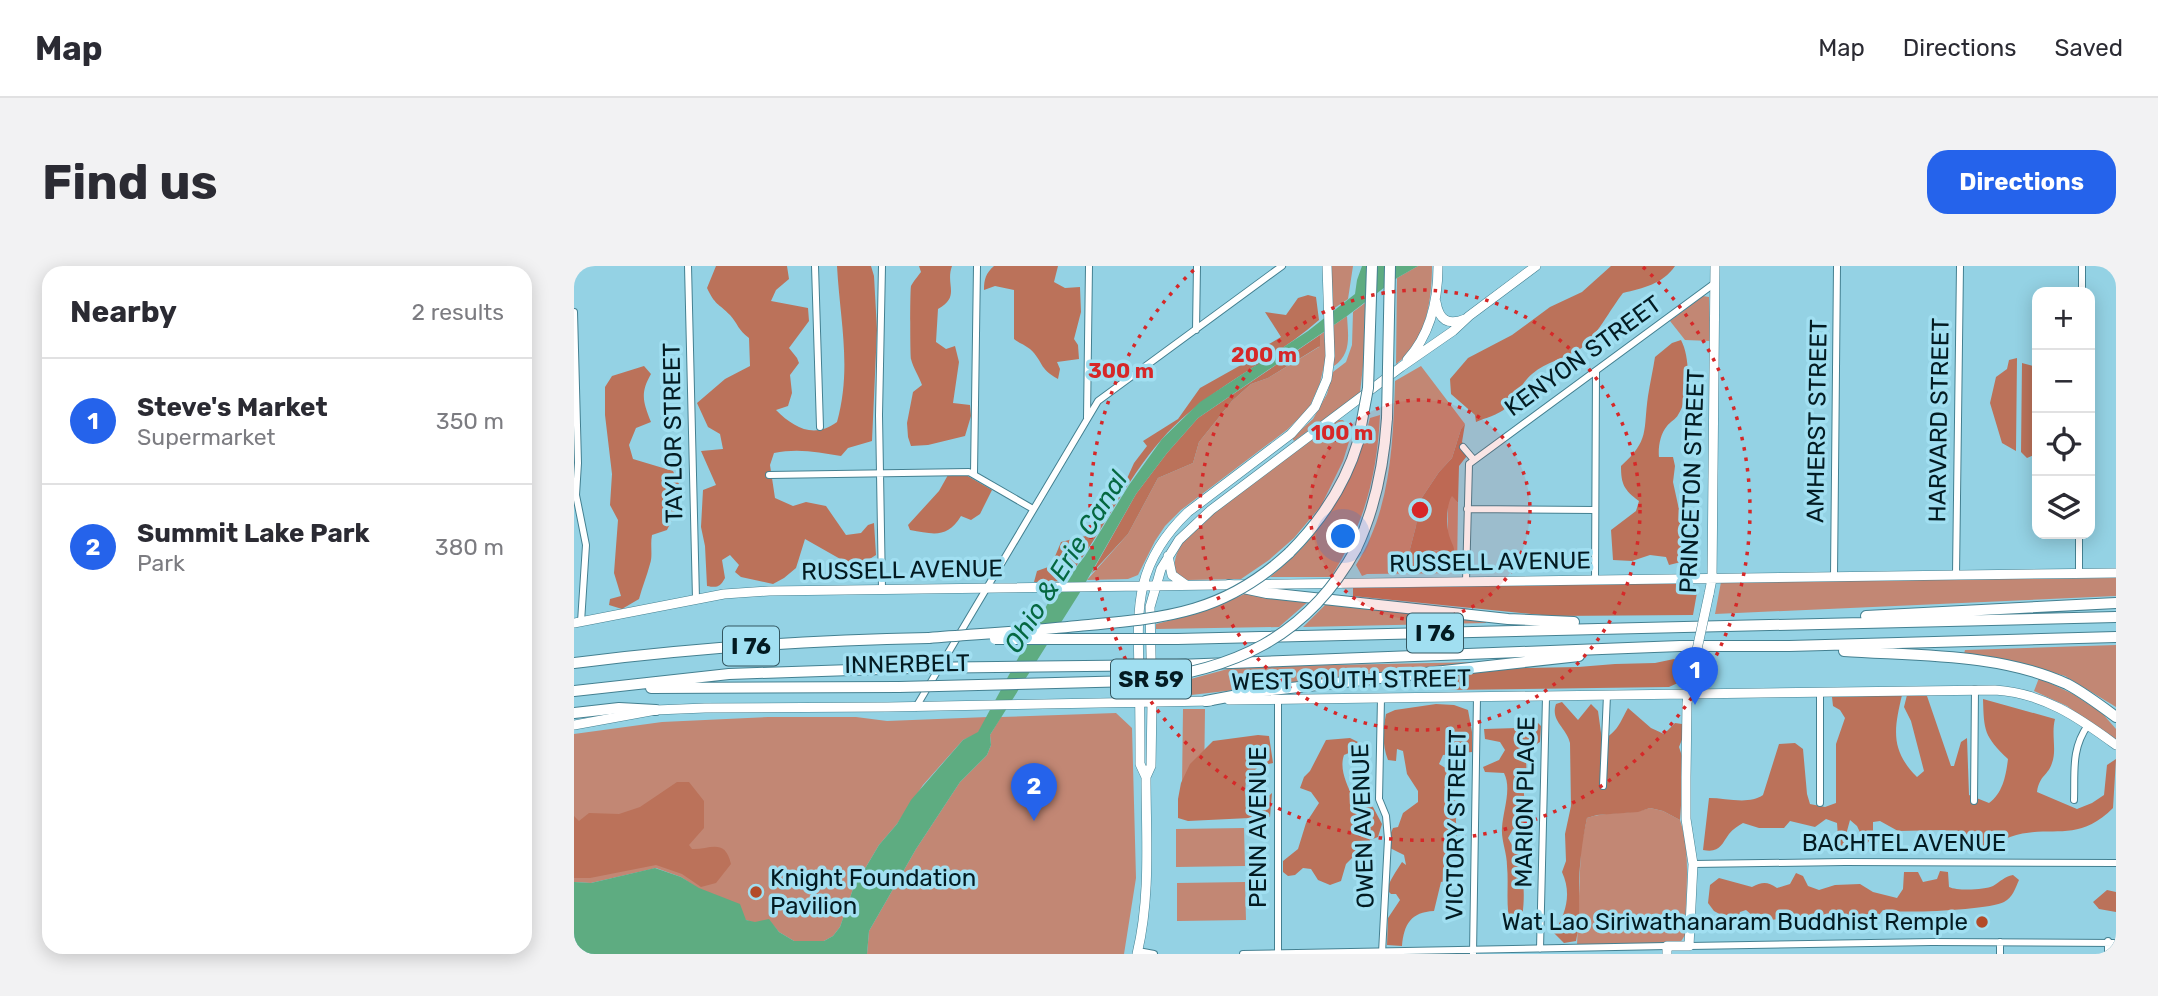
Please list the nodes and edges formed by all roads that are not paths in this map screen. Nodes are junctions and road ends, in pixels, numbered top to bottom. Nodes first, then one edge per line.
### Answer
1 (688, 266) edge
2 (815, 266) edge
3 (882, 266) edge
4 (976, 266) edge
5 (1089, 266) edge
6 (1197, 266) edge
7 (1282, 266) edge
8 (1327, 266) edge
9 (1372, 266) edge
10 (1390, 266) edge
11 (1536, 266) edge
12 (1715, 266) edge
13 (1838, 266) edge
14 (1960, 266) edge
15 (2082, 266) edge
16 (1438, 269) edge
17 (1715, 283) junction
18 (2082, 287) edge
19 (1436, 300) junction
20 (574, 312) edge
21 (1469, 316) junction
22 (575, 328) edge
23 (1196, 330) junction
24 (1401, 367) junction
25 (1596, 371) junction
26 (1087, 419) junction
27 (820, 427) dead end
28 (1463, 447) dead end
29 (576, 456) edge
30 (1474, 460) junction
31 (974, 473) junction
32 (880, 474) junction
33 (769, 475) dead end
34 (575, 487) edge
35 (1033, 509) junction
36 (1467, 509) junction
37 (1595, 510) junction
38 (2079, 539) edge
39 (1168, 556) junction
40 (2079, 573) junction
41 (2116, 573) edge
42 (1956, 575) junction
43 (1834, 576) junction
44 (1712, 579) junction
45 (1466, 581) junction
46 (1595, 581) junction
47 (1229, 585) junction
48 (1142, 586) junction
49 (1155, 586) junction
50 (1188, 586) junction
51 (882, 589) junction
52 (985, 589) junction
53 (696, 599) junction
54 (2116, 603) edge
55 (2116, 617) edge
56 (577, 622) edge
57 (1693, 626) junction
58 (1758, 626) junction
59 (2116, 637) edge
60 (929, 638) junction
61 (1680, 646) junction
62 (1789, 646) junction
63 (574, 663) edge
64 (1975, 689) junction
65 (580, 690) edge
66 (1821, 692) junction
67 (1689, 693) junction
68 (1607, 695) junction
69 (1546, 696) junction
70 (1477, 697) junction
71 (1381, 698) junction
72 (1278, 699) junction
73 (1206, 701) junction
74 (1140, 702) junction
75 (1153, 702) junction
76 (916, 707) junction
77 (656, 710) junction
78 (574, 713) edge
79 (2116, 717) edge
80 (2088, 724) junction
81 (574, 725) edge
82 (2116, 745) edge
83 (1146, 777) junction
84 (1603, 786) dead end
85 (2074, 800) dead end
86 (1974, 801) dead end
87 (1821, 803) dead end
88 (2116, 863) edge
89 (1693, 864) junction
90 (2000, 942) junction
91 (2112, 942) edge
92 (1689, 946) junction
93 (1667, 950) edge
94 (1545, 951) edge
95 (1473, 952) edge
96 (1138, 953) edge
97 (1382, 953) edge
98 (1154, 954) edge
99 (1243, 954) edge
100 (1278, 954) edge
101 (2000, 954) edge
102 (2108, 954) edge

1 - 53 street, TAYLOR STREET
2 - 27 street
3 - 32 street
4 - 31 street
5 - 26 street
6 - 23 street
7 - 23 street
8 - 48 main road
9 - 60 highway, INNERBELT / SR 59, bridge
10 - 65 highway, INNERBELT / SR 59, bridge
11 - 21 main road
12 - 17 main road, PRINCETON STREET
13 - 43 street, AMHERST STREET
14 - 42 street, HARVARD STREET
15 - 18 street
16 - 19 main road
17 - 25 street, KENYON STREET
17 - 44 main road, PRINCETON STREET
19 - 21 main road
19 - 24 main road
20 - 22 street
21 - 24 main road
22 - 29 street
23 - 26 street
24 - 39 main road
25 - 30 street, KENYON STREET
25 - 37 street
26 - 35 street
28 - 30 street
29 - 34 street
30 - 36 street
31 - 32 street
31 - 35 street
32 - 33 street
32 - 51 street
34 - 56 street
35 - 52 street
36 - 37 street
36 - 45 street
37 - 46 street
38 - 40 street
39 - 49 main road
39 - 50 main road
40 - 41 main road, RUSSELL AVENUE
40 - 42 main road, RUSSELL AVENUE
42 - 43 main road, RUSSELL AVENUE
43 - 44 main road, RUSSELL AVENUE
44 - 46 main road, RUSSELL AVENUE
44 - 67 main road, PRINCETON STREET, bridge
45 - 46 main road, RUSSELL AVENUE
45 - 47 main road, RUSSELL AVENUE
47 - 50 main road, RUSSELL AVENUE
47 - 57 highway
48 - 49 main road, RUSSELL AVENUE
48 - 52 main road, RUSSELL AVENUE
48 - 74 main road
49 - 50 main road, RUSSELL AVENUE
49 - 75 main road
51 - 52 main road, RUSSELL AVENUE
51 - 53 main road, RUSSELL AVENUE
52 - 76 street
53 - 56 main road, RUSSELL AVENUE
54 - 58 highway
55 - 58 highway, I 76
57 - 58 highway, I 76
57 - 60 highway, I 76, bridge
59 - 62 highway, I 76
60 - 63 highway, I 76
61 - 62 highway, I 76
61 - 65 highway, I 76, bridge
61 - 73 highway
62 - 79 highway
64 - 66 main road, WEST SOUTH STREET
64 - 80 main road, WEST SOUTH STREET
64 - 86 street
66 - 67 main road, WEST SOUTH STREET
66 - 87 street
67 - 68 main road, WEST SOUTH STREET
67 - 89 main road, PRINCETON STREET
68 - 69 main road, WEST SOUTH STREET
68 - 84 street
69 - 70 main road, WEST SOUTH STREET
69 - 94 street, MARION PLACE
70 - 71 main road, WEST SOUTH STREET
70 - 95 street, VICTORY STREET
71 - 72 main road, WEST SOUTH STREET
71 - 97 street, OWEN AVENUE
72 - 73 main road, WEST SOUTH STREET
72 - 100 street, PENN AVENUE
73 - 75 main road, WEST SOUTH STREET
74 - 75 main road, WEST SOUTH STREET
74 - 76 main road, WEST SOUTH STREET
74 - 83 main road
75 - 83 main road
76 - 77 main road, WEST SOUTH STREET
77 - 78 highway
77 - 81 main road, WEST SOUTH STREET
80 - 82 main road, WEST SOUTH STREET
80 - 85 street
83 - 96 main road
88 - 89 street, BACHTEL AVENUE
89 - 92 main road, PRINCETON STREET
90 - 91 street
90 - 92 street
90 - 101 street
91 - 102 street
92 - 93 main road
93 - 94 street
94 - 95 street
95 - 97 street
96 - 98 street
97 - 100 street
99 - 100 street

